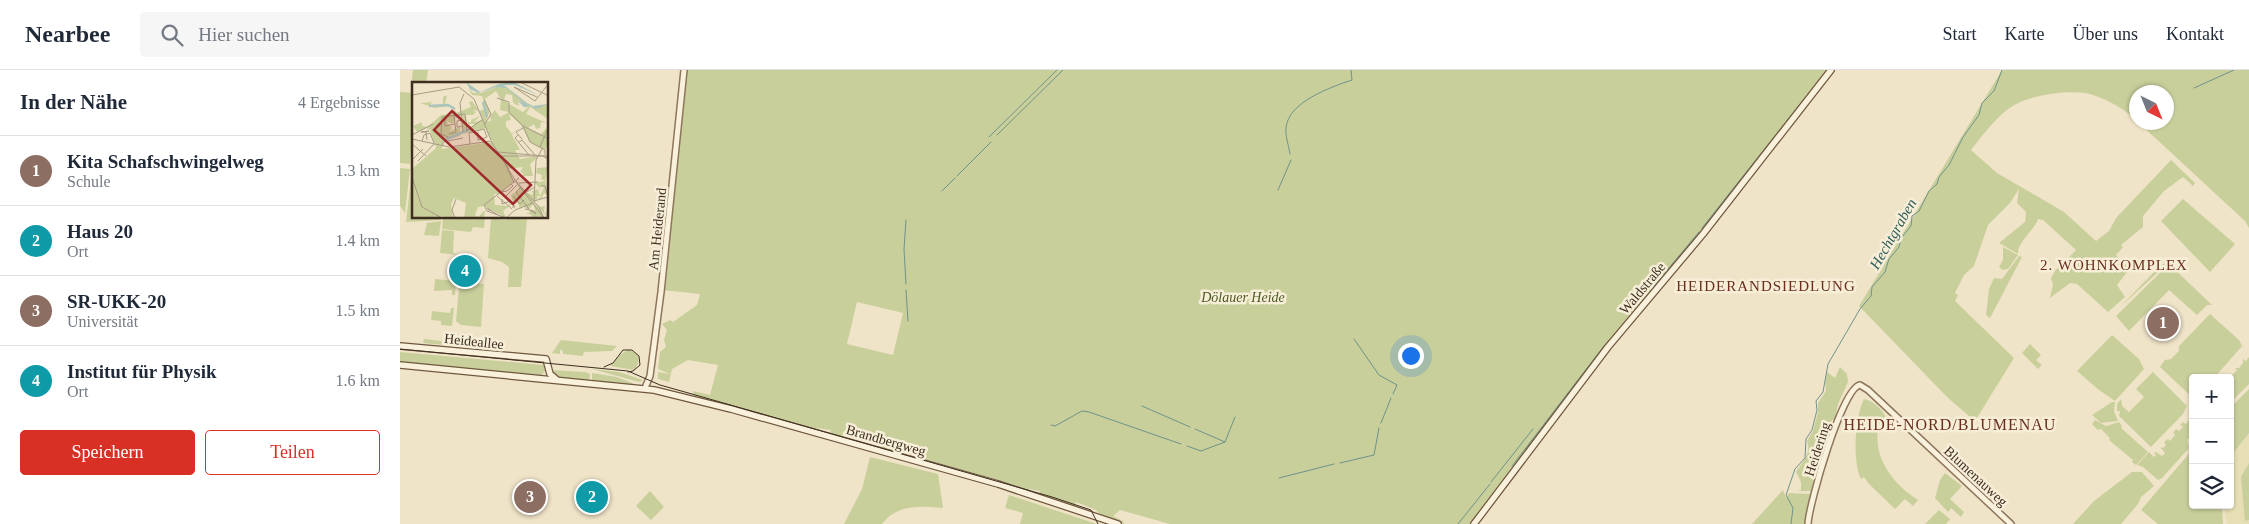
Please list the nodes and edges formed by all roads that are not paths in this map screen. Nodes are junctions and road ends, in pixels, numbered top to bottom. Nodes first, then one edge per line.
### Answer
1 (684, 70) edge
2 (1831, 70) edge
3 (400, 346) edge
4 (400, 365) edge
5 (548, 369) junction
6 (540, 378) junction
7 (558, 380) junction
8 (1858, 385) joint
9 (645, 388) junction
10 (1118, 524) edge
11 (1474, 524) edge
12 (1808, 524) edge
13 (2011, 524) edge

1 - 9 street, Am Heiderand
2 - 11 main road, Waldstraße
3 - 5 main road, Heideallee
4 - 6 main road
5 - 6 main road
5 - 7 main road
6 - 7 main road
7 - 9 main road, Brandbergweg
8 - 12 street, Heidering
8 - 13 street, Blumenauweg
9 - 10 main road, Brandbergweg

